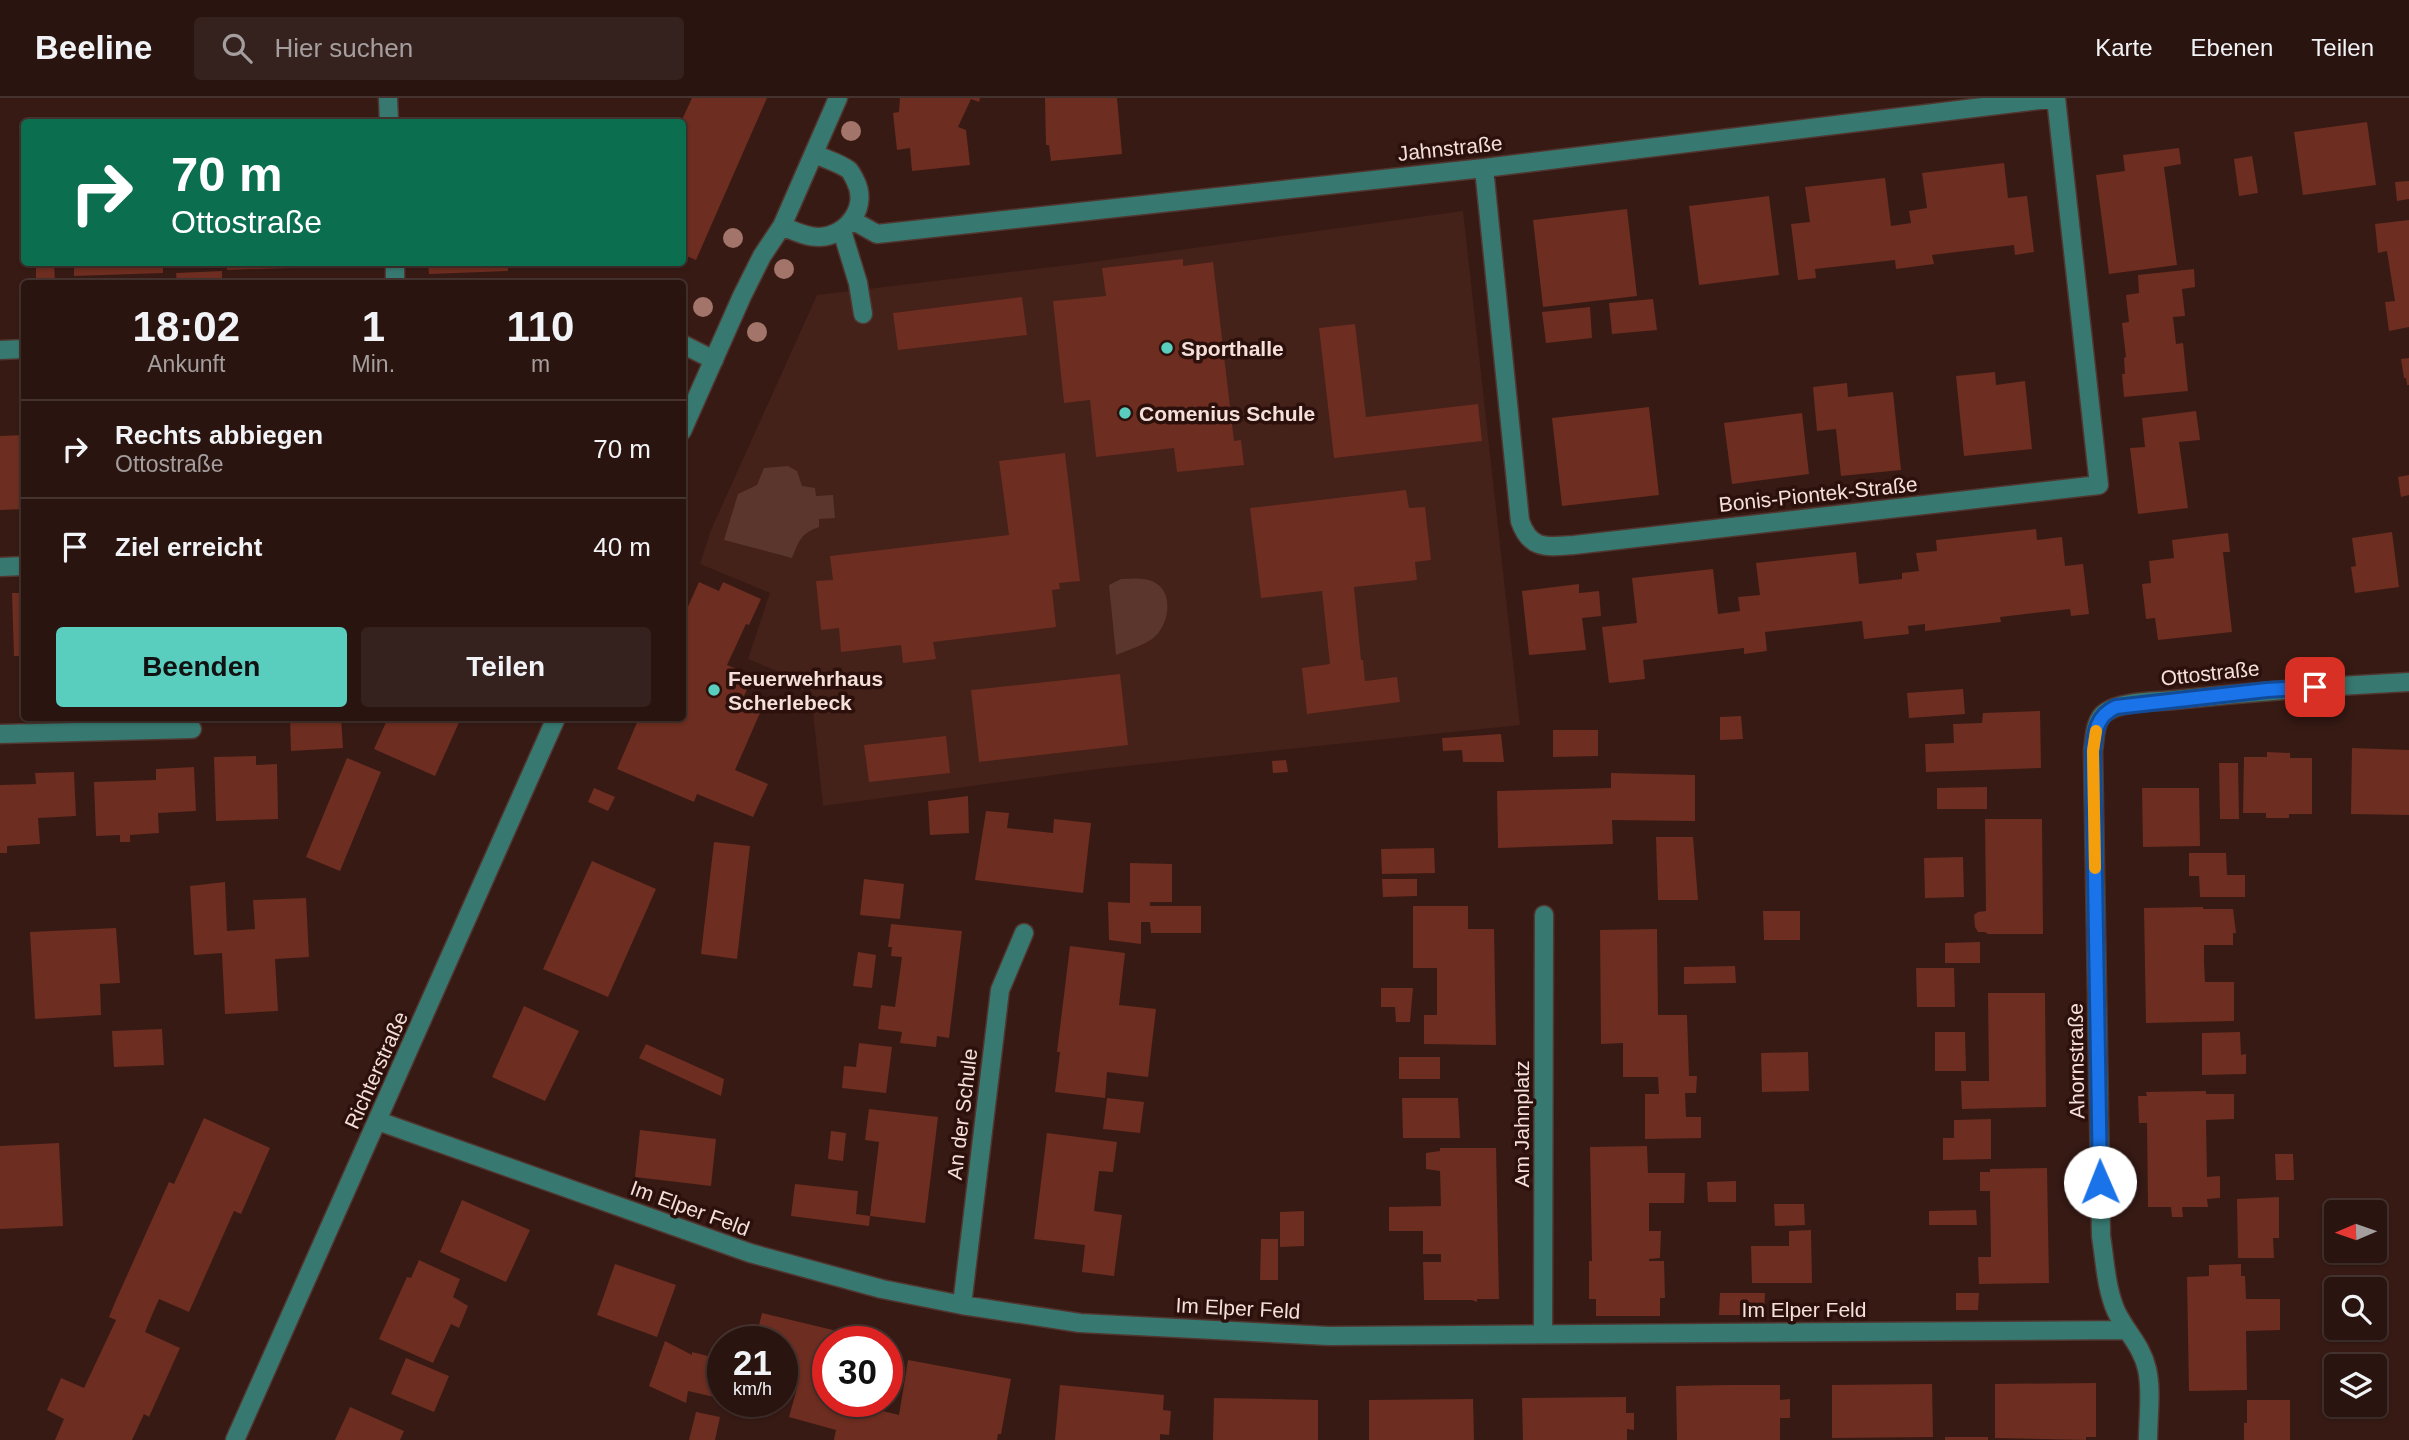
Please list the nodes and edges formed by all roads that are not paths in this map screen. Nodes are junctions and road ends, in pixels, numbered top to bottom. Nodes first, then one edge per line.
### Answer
1 (388, 98) edge
2 (838, 98) edge
3 (2056, 98) edge
4 (389, 119) edge
5 (815, 153) junction
6 (1484, 168) junction
7 (782, 226) junction
8 (847, 226) junction
9 (863, 314) dead end
10 (686, 346) edge
11 (21, 349) edge
12 (0, 350) edge
13 (714, 360) junction
14 (686, 422) edge
15 (21, 566) edge
16 (0, 567) edge
17 (2409, 682) edge
18 (2102, 715) joint
19 (555, 721) edge
20 (192, 729) dead end
21 (0, 734) edge
22 (1544, 915) dead end
23 (1024, 933) dead end
24 (378, 1121) junction
25 (962, 1305) junction
26 (2126, 1330) junction
27 (1543, 1334) junction
28 (235, 1440) edge
29 (2148, 1440) edge

1 - 4 street
2 - 5 street
3 - 6 street, Jahnstraße
3 - 6 street, Bonis-Piontek-Straße
5 - 7 street
5 - 8 street
6 - 8 street, Jahnstraße
7 - 8 street
7 - 13 street
8 - 9 street
10 - 13 street
11 - 12 street
13 - 14 street
15 - 16 street
17 - 18 street, Ottostraße
18 - 26 street, Ahornstraße
19 - 24 street, Richterstraße
20 - 21 street
22 - 27 street, Am Jahnplatz
23 - 25 street, An der Schule
24 - 25 street, Im Elper Feld
24 - 28 street, Richterstraße
25 - 27 street, Im Elper Feld
26 - 27 street, Im Elper Feld
26 - 29 street, Ahornstraße

